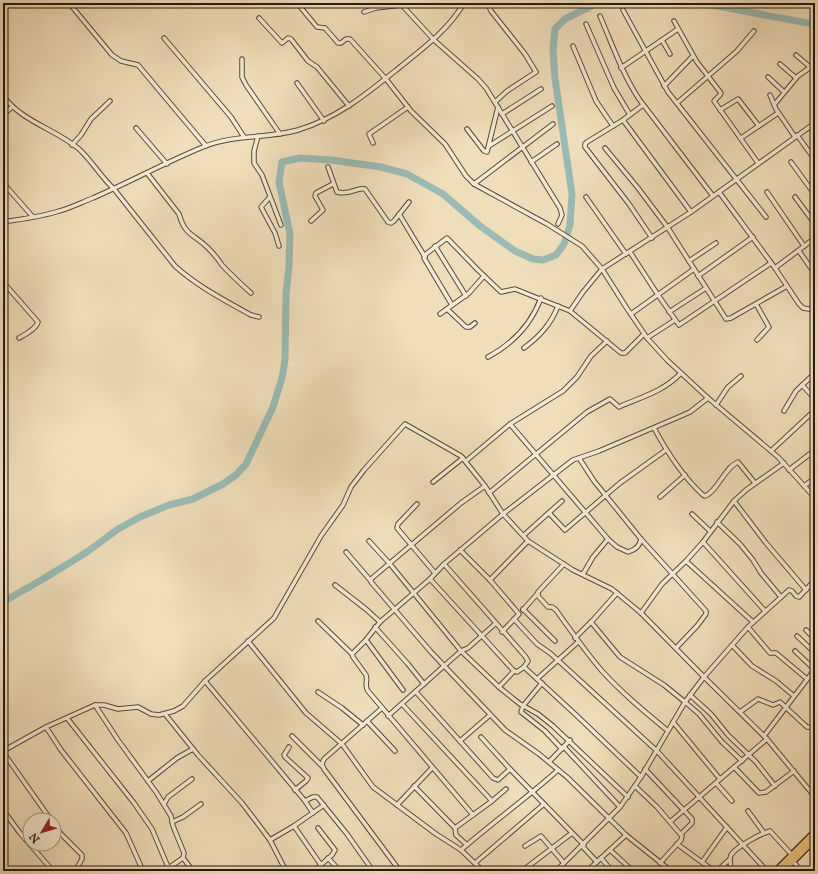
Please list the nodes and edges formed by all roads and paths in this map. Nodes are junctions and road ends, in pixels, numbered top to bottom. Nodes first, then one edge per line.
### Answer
1 (69, 3) edge
2 (297, 3) edge
3 (464, 3) edge
4 (491, 3) edge
5 (812, 3) edge
6 (401, 4) edge
7 (815, 9) edge
8 (623, 10) dead end
9 (364, 12) dead end
10 (600, 16) dead end
11 (259, 18) dead end
12 (674, 21) dead end
13 (586, 24) dead end
14 (678, 29) junction
15 (754, 31) dead end
16 (164, 38) dead end
17 (434, 40) junction
18 (662, 40) junction
19 (573, 46) dead end
20 (645, 51) junction
21 (670, 54) dead end
22 (796, 55) dead end
23 (693, 56) junction
24 (242, 59) dead end
25 (780, 64) dead end
26 (815, 64) edge
27 (810, 67) junction
28 (621, 68) junction
29 (708, 77) junction
30 (768, 77) dead end
31 (796, 78) junction
32 (386, 79) junction
33 (297, 83) dead end
34 (664, 86) junction
35 (541, 88) dead end
36 (784, 92) junction
37 (770, 95) dead end
38 (3, 96) edge
39 (110, 101) dead end
40 (495, 102) junction
41 (677, 103) junction
42 (644, 105) junction
43 (774, 105) junction
44 (12, 106) junction
45 (349, 106) junction
46 (552, 106) dead end
47 (498, 107) junction
48 (408, 108) junction
49 (720, 110) junction
50 (778, 113) junction
51 (502, 114) junction
52 (3, 115) edge
53 (630, 115) junction
54 (623, 120) junction
55 (324, 121) junction
56 (815, 123) edge
57 (553, 124) dead end
58 (613, 126) junction
59 (759, 126) junction
60 (810, 127) junction
61 (136, 128) dead end
62 (467, 129) dead end
63 (512, 131) junction
64 (280, 134) junction
65 (815, 134) edge
66 (258, 136) junction
67 (796, 136) junction
68 (244, 137) junction
69 (741, 138) junction
70 (373, 142) dead end
71 (557, 144) dead end
72 (72, 145) junction
73 (206, 146) junction
74 (489, 146) junction
75 (522, 147) junction
76 (605, 148) dead end
77 (815, 160) edge
78 (531, 162) junction
79 (791, 162) dead end
80 (167, 164) junction
81 (758, 164) junction
82 (328, 167) dead end
83 (147, 173) junction
84 (737, 179) junction
85 (3, 183) edge
86 (333, 184) junction
87 (474, 184) junction
88 (114, 189) junction
89 (719, 192) junction
90 (767, 192) dead end
91 (815, 195) edge
92 (713, 196) junction
93 (270, 197) junction
94 (586, 197) dead end
95 (795, 197) dead end
96 (409, 202) dead end
97 (691, 212) junction
98 (399, 214) junction
99 (33, 217) junction
100 (766, 217) dead end
101 (3, 222) edge
102 (312, 222) dead end
103 (558, 224) dead end
104 (815, 224) edge
105 (281, 225) dead end
106 (668, 228) junction
107 (753, 237) junction
108 (652, 238) junction
109 (815, 238) edge
110 (716, 243) dead end
111 (279, 246) dead end
112 (436, 246) junction
113 (804, 246) junction
114 (799, 251) junction
115 (628, 253) junction
116 (424, 256) junction
117 (689, 261) junction
118 (771, 263) junction
119 (775, 268) junction
120 (602, 269) junction
121 (694, 269) junction
122 (815, 274) edge
123 (484, 276) junction
124 (698, 276) junction
125 (3, 282) edge
126 (787, 286) junction
127 (706, 288) junction
128 (251, 293) dead end
129 (658, 295) junction
130 (466, 296) junction
131 (541, 298) junction
132 (715, 302) junction
133 (756, 304) junction
134 (452, 305) junction
135 (558, 306) junction
136 (447, 309) junction
137 (815, 310) edge
138 (570, 311) junction
139 (669, 312) junction
140 (440, 314) dead end
141 (631, 314) junction
142 (258, 317) dead end
143 (675, 320) junction
144 (475, 323) dead end
145 (644, 334) junction
146 (19, 338) dead end
147 (647, 338) junction
148 (757, 340) dead end
149 (607, 341) junction
150 (524, 348) dead end
151 (488, 357) dead end
152 (681, 373) junction
153 (815, 373) edge
154 (741, 376) dead end
155 (802, 385) junction
156 (708, 398) junction
157 (815, 399) edge
158 (716, 405) junction
159 (815, 410) edge
160 (784, 411) dead end
161 (510, 424) junction
162 (654, 428) junction
163 (666, 450) junction
164 (815, 450) edge
165 (771, 452) junction
166 (535, 453) junction
167 (578, 458) junction
168 (465, 460) junction
169 (784, 463) junction
170 (790, 470) junction
171 (554, 475) junction
172 (685, 475) junction
173 (815, 478) edge
174 (433, 482) dead end
175 (755, 483) junction
176 (484, 486) junction
177 (804, 486) junction
178 (489, 493) junction
179 (605, 495) junction
180 (660, 497) dead end
181 (815, 497) edge
182 (562, 501) dead end
183 (734, 501) junction
184 (417, 504) dead end
185 (549, 513) junction
186 (585, 513) junction
187 (503, 514) junction
188 (692, 514) dead end
189 (717, 522) junction
190 (710, 530) junction
191 (524, 536) junction
192 (608, 539) junction
193 (641, 539) junction
194 (528, 541) junction
195 (369, 542) dead end
196 (703, 542) junction
197 (412, 545) junction
198 (460, 550) junction
199 (346, 552) dead end
200 (686, 561) junction
201 (390, 564) junction
202 (444, 564) junction
203 (564, 564) junction
204 (435, 573) junction
205 (583, 574) junction
206 (671, 574) junction
207 (430, 579) junction
208 (370, 580) junction
209 (490, 580) junction
210 (815, 580) edge
211 (335, 586) dead end
212 (806, 590) junction
213 (414, 593) junction
214 (538, 593) junction
215 (617, 593) junction
216 (781, 597) junction
217 (523, 609) junction
218 (394, 610) junction
219 (765, 611) junction
220 (641, 613) junction
221 (519, 614) junction
222 (514, 620) junction
223 (318, 621) dead end
224 (380, 622) junction
225 (591, 622) junction
226 (753, 622) junction
227 (495, 624) junction
228 (375, 627) junction
229 (748, 628) junction
230 (806, 630) dead end
231 (502, 632) junction
232 (481, 636) junction
233 (797, 636) dead end
234 (815, 639) edge
235 (366, 640) junction
236 (577, 640) junction
237 (248, 641) junction
238 (555, 641) dead end
239 (732, 645) junction
240 (676, 648) junction
241 (461, 651) junction
242 (795, 651) dead end
243 (815, 653) edge
244 (352, 654) junction
245 (558, 660) junction
246 (444, 666) junction
247 (524, 667) junction
248 (514, 670) junction
249 (815, 670) edge
250 (704, 677) junction
251 (537, 679) junction
252 (807, 679) junction
253 (205, 681) junction
254 (542, 683) junction
255 (424, 684) junction
256 (498, 687) junction
257 (403, 690) dead end
258 (318, 692) dead end
259 (416, 692) junction
260 (690, 695) junction
261 (794, 696) junction
262 (685, 702) junction
263 (402, 704) junction
264 (95, 705) junction
265 (523, 706) junction
266 (786, 706) junction
267 (382, 708) junction
268 (740, 712) junction
269 (165, 714) junction
270 (490, 715) junction
271 (388, 716) junction
272 (67, 718) junction
273 (367, 721) junction
274 (673, 722) junction
275 (363, 725) junction
276 (46, 727) junction
277 (815, 728) edge
278 (668, 731) junction
279 (292, 736) dead end
280 (481, 737) dead end
281 (766, 737) junction
282 (570, 740) junction
283 (460, 741) junction
284 (342, 744) junction
285 (290, 748) dead end
286 (563, 748) junction
287 (193, 749) junction
288 (395, 751) dead end
289 (657, 751) junction
290 (3, 752) edge
291 (748, 755) junction
292 (742, 761) junction
293 (549, 762) junction
294 (322, 766) junction
295 (432, 768) junction
296 (735, 768) junction
297 (510, 769) junction
298 (646, 769) junction
299 (558, 770) junction
300 (794, 771) junction
301 (641, 777) junction
302 (192, 779) dead end
303 (720, 779) junction
304 (148, 781) junction
305 (716, 783) junction
306 (414, 786) junction
307 (635, 786) junction
308 (775, 786) junction
309 (506, 789) dead end
310 (295, 790) junction
311 (533, 792) junction
312 (628, 797) junction
313 (700, 797) junction
314 (815, 797) edge
315 (305, 801) junction
316 (492, 801) junction
317 (732, 801) dead end
318 (164, 804) junction
319 (201, 804) dead end
320 (397, 804) junction
321 (544, 804) junction
322 (324, 805) junction
323 (620, 807) junction
324 (3, 810) edge
325 (684, 810) junction
326 (45, 812) edge
327 (748, 812) dead end
328 (313, 813) junction
329 (473, 815) junction
330 (610, 819) junction
331 (172, 822) junction
332 (670, 822) junction
333 (294, 826) junction
334 (727, 827) junction
335 (318, 828) dead end
336 (455, 828) junction
337 (815, 832) edge
338 (572, 833) junction
339 (764, 833) junction
340 (681, 834) junction
341 (62, 835) edge
342 (626, 835) junction
343 (815, 839) edge
344 (270, 840) junction
345 (677, 844) junction
346 (467, 845) junction
347 (743, 845) junction
348 (525, 846) dead end
349 (583, 846) junction
350 (552, 849) junction
351 (462, 850) junction
352 (610, 850) junction
353 (183, 858) junction
354 (328, 858) junction
355 (600, 858) junction
356 (793, 858) junction
357 (730, 860) junction
358 (597, 862) junction
359 (702, 862) junction
360 (475, 863) junction
361 (564, 863) junction
362 (662, 864) junction
363 (321, 865) junction
364 (168, 867) junction
365 (53, 871) edge
366 (79, 871) edge
367 (143, 871) edge
368 (164, 871) edge
369 (193, 871) edge
370 (286, 871) edge
371 (314, 871) edge
372 (340, 871) edge
373 (373, 871) edge
374 (400, 871) edge
375 (483, 871) edge
376 (522, 871) edge
377 (556, 871) edge
378 (587, 871) edge
379 (612, 871) edge
380 (633, 871) edge
381 (659, 871) edge
382 (671, 871) edge
383 (731, 871) edge
384 (767, 871) edge
385 (776, 871) edge
386 (782, 871) edge
387 (801, 871) edge

1 - 73 street
2 - 32 street
3 - 17 street
4 - 40 street
5 - 7 street
6 - 9 street
6 - 17 street
8 - 20 street
10 - 28 street
11 - 45 street
12 - 14 street
13 - 53 street
14 - 18 street
14 - 23 street
15 - 29 street
16 - 68 street
17 - 32 street
17 - 40 street
18 - 20 street
18 - 21 street
19 - 58 street
20 - 28 street
20 - 34 street
22 - 27 street
23 - 29 street
23 - 34 street
24 - 64 street
25 - 31 street
26 - 27 street
27 - 31 street
28 - 42 street
29 - 41 street
29 - 49 street
30 - 36 street
31 - 36 street
32 - 45 street
32 - 48 street
33 - 55 street
34 - 41 street
35 - 51 street
36 - 43 street
37 - 43 street
38 - 44 street
39 - 72 street
40 - 47 street
41 - 84 street
42 - 53 street
42 - 92 street
43 - 50 street
44 - 52 street
44 - 72 street
45 - 55 street
46 - 63 street
47 - 51 street
47 - 74 street
48 - 70 street
48 - 87 street
49 - 59 street
49 - 69 street
50 - 59 street
50 - 67 street
51 - 63 street
53 - 54 street
54 - 58 street
54 - 97 street
55 - 64 street
56 - 60 street
57 - 75 street
58 - 108 street
59 - 69 street
60 - 65 street
60 - 67 street
61 - 80 street
62 - 74 street
63 - 74 street
63 - 75 street
64 - 66 street
66 - 68 street
66 - 93 street
67 - 77 street
67 - 81 street
68 - 73 street
69 - 81 street
71 - 78 street
72 - 88 street
73 - 80 street
75 - 78 street
75 - 87 street
76 - 106 street
78 - 103 street
79 - 91 street
80 - 83 street
81 - 84 street
82 - 86 street
83 - 88 street
83 - 128 street
84 - 89 street
84 - 100 street
85 - 99 street
86 - 98 street
86 - 102 street
87 - 120 street
88 - 99 street
88 - 142 street
89 - 92 street
89 - 107 street
90 - 113 street
92 - 97 street
93 - 105 street
93 - 111 street
94 - 115 street
95 - 104 street
96 - 98 street
97 - 106 street
98 - 116 street
99 - 101 street
106 - 108 street
106 - 117 street
107 - 118 street
107 - 124 street
108 - 115 street
109 - 113 street
110 - 117 street
112 - 116 street
112 - 123 street
112 - 130 street
113 - 114 street
114 - 119 street
114 - 122 street
115 - 120 street
115 - 129 street
116 - 134 street
117 - 121 street
118 - 119 street
118 - 132 street
119 - 126 street
120 - 138 street
120 - 141 street
121 - 124 street
121 - 129 street
123 - 130 street
123 - 131 street
124 - 127 street
125 - 146 street
126 - 133 street
126 - 137 street
127 - 132 street
127 - 139 street
129 - 139 street
129 - 141 street
130 - 134 street
131 - 135 street
131 - 151 street
132 - 133 street
132 - 143 street
133 - 148 street
134 - 136 street
135 - 138 street
135 - 150 street
136 - 140 street
136 - 144 street
138 - 149 street
139 - 143 street
141 - 145 street
143 - 147 street
145 - 147 street
145 - 149 street
147 - 152 street
149 - 161 street
152 - 156 street
152 - 166 street
153 - 155 street
154 - 158 street
155 - 157 street
155 - 160 street
156 - 158 street
156 - 162 street
158 - 165 street
159 - 165 street
161 - 166 street
161 - 168 street
162 - 163 street
162 - 167 street
163 - 172 street
163 - 179 street
164 - 170 street
165 - 169 street
166 - 171 street
166 - 178 street
167 - 171 street
167 - 179 street
168 - 174 street
168 - 176 street
168 - 237 street
169 - 170 street
169 - 175 street
170 - 177 street
171 - 186 street
171 - 187 street
172 - 175 street
172 - 180 street
173 - 177 street
175 - 183 street
176 - 178 street
176 - 197 street
177 - 181 street
178 - 187 street
179 - 186 street
179 - 193 street
182 - 185 street
183 - 189 street
183 - 212 street
184 - 197 street
185 - 186 street
185 - 191 street
186 - 192 street
187 - 191 street
187 - 198 street
188 - 190 street
189 - 190 street
189 - 216 street
190 - 196 street
191 - 194 street
192 - 193 street
192 - 205 street
193 - 206 street
194 - 203 street
194 - 209 street
195 - 201 street
196 - 200 street
196 - 219 street
197 - 201 street
197 - 204 street
198 - 202 street
198 - 209 street
199 - 208 street
200 - 206 street
200 - 226 street
201 - 208 street
201 - 213 street
202 - 204 street
202 - 227 street
203 - 205 street
203 - 214 street
204 - 207 street
205 - 215 street
206 - 220 street
206 - 240 street
207 - 213 street
207 - 232 street
208 - 218 street
209 - 221 street
210 - 212 street
211 - 224 street
212 - 216 street
213 - 218 street
213 - 241 street
214 - 217 street
214 - 236 street
215 - 220 street
215 - 225 street
216 - 219 street
217 - 221 street
217 - 238 street
218 - 224 street
218 - 246 street
219 - 226 street
220 - 240 street
221 - 222 street
222 - 231 street
222 - 245 street
223 - 244 street
224 - 228 street
225 - 236 street
225 - 262 street
226 - 229 street
227 - 231 street
227 - 232 street
228 - 235 street
228 - 255 street
229 - 239 street
229 - 252 street
230 - 234 street
231 - 247 street
232 - 241 street
232 - 248 street
233 - 243 street
235 - 244 street
235 - 257 street
236 - 245 street
236 - 278 street
237 - 253 street
237 - 284 street
239 - 250 street
239 - 261 street
240 - 250 street
241 - 246 street
241 - 256 street
242 - 249 street
244 - 267 street
245 - 251 street
245 - 289 street
246 - 255 street
246 - 270 street
247 - 248 street
247 - 251 street
248 - 256 street
249 - 252 street
250 - 260 street
250 - 268 street
251 - 254 street
252 - 261 street
253 - 269 street
253 - 310 street
254 - 265 street
254 - 301 street
255 - 259 street
256 - 265 street
258 - 275 street
259 - 263 street
259 - 283 street
260 - 262 street
260 - 291 street
261 - 266 street
262 - 274 street
262 - 292 street
263 - 271 street
263 - 316 street
264 - 269 street
264 - 272 street
264 - 304 street
265 - 282 street
265 - 286 street
266 - 268 street
266 - 277 street
266 - 281 street
267 - 271 street
267 - 273 street
268 - 281 street
269 - 287 street
270 - 283 street
270 - 293 street
271 - 295 street
272 - 276 street
272 - 364 street
273 - 275 street
273 - 288 street
274 - 278 street
274 - 303 street
275 - 284 street
276 - 290 street
276 - 367 street
278 - 289 street
279 - 294 street
280 - 297 street
281 - 291 street
281 - 300 street
282 - 286 street
282 - 312 street
283 - 297 street
284 - 294 street
284 - 320 street
285 - 310 street
286 - 293 street
286 - 323 street
287 - 304 street
287 - 344 street
289 - 298 street
289 - 313 street
290 - 326 street
291 - 292 street
291 - 308 street
292 - 296 street
293 - 299 street
294 - 374 street
295 - 306 street
295 - 329 street
296 - 303 street
296 - 308 street
297 - 311 street
298 - 301 street
298 - 325 street
299 - 311 street
299 - 330 street
300 - 308 street
300 - 314 street
301 - 307 street
302 - 318 street
303 - 305 street
304 - 318 street
305 - 313 street
305 - 317 street
306 - 320 street
306 - 336 street
307 - 312 street
307 - 332 street
309 - 316 street
310 - 315 street
311 - 321 street
311 - 346 street
312 - 323 street
313 - 325 street
313 - 334 street
315 - 322 street
315 - 328 street
316 - 329 street
318 - 331 street
319 - 331 street
320 - 351 street
321 - 338 street
321 - 360 street
322 - 328 street
322 - 373 street
323 - 330 street
324 - 365 street
325 - 332 street
325 - 340 street
327 - 339 street
328 - 333 street
329 - 336 street
330 - 342 street
330 - 349 street
331 - 353 street
332 - 340 street
333 - 344 street
333 - 363 street
334 - 347 street
334 - 359 street
335 - 354 street
336 - 346 street
337 - 356 main road
338 - 349 street
338 - 350 street
339 - 347 street
339 - 356 street
340 - 345 street
341 - 366 street
342 - 352 street
342 - 362 street
343 - 356 main road
344 - 370 street
345 - 359 street
345 - 362 street
346 - 351 street
347 - 357 street
347 - 384 street
348 - 350 street
349 - 358 street
349 - 361 street
350 - 361 street
350 - 376 street
351 - 360 street
352 - 355 street
352 - 380 street
353 - 364 street
353 - 369 street
354 - 363 street
354 - 372 street
355 - 358 street
355 - 379 street
356 - 385 main road
356 - 386 main road
356 - 387 street
357 - 359 street
357 - 383 street
358 - 378 street
360 - 375 street
361 - 377 street
362 - 381 street
362 - 382 street
363 - 371 street
364 - 368 street

